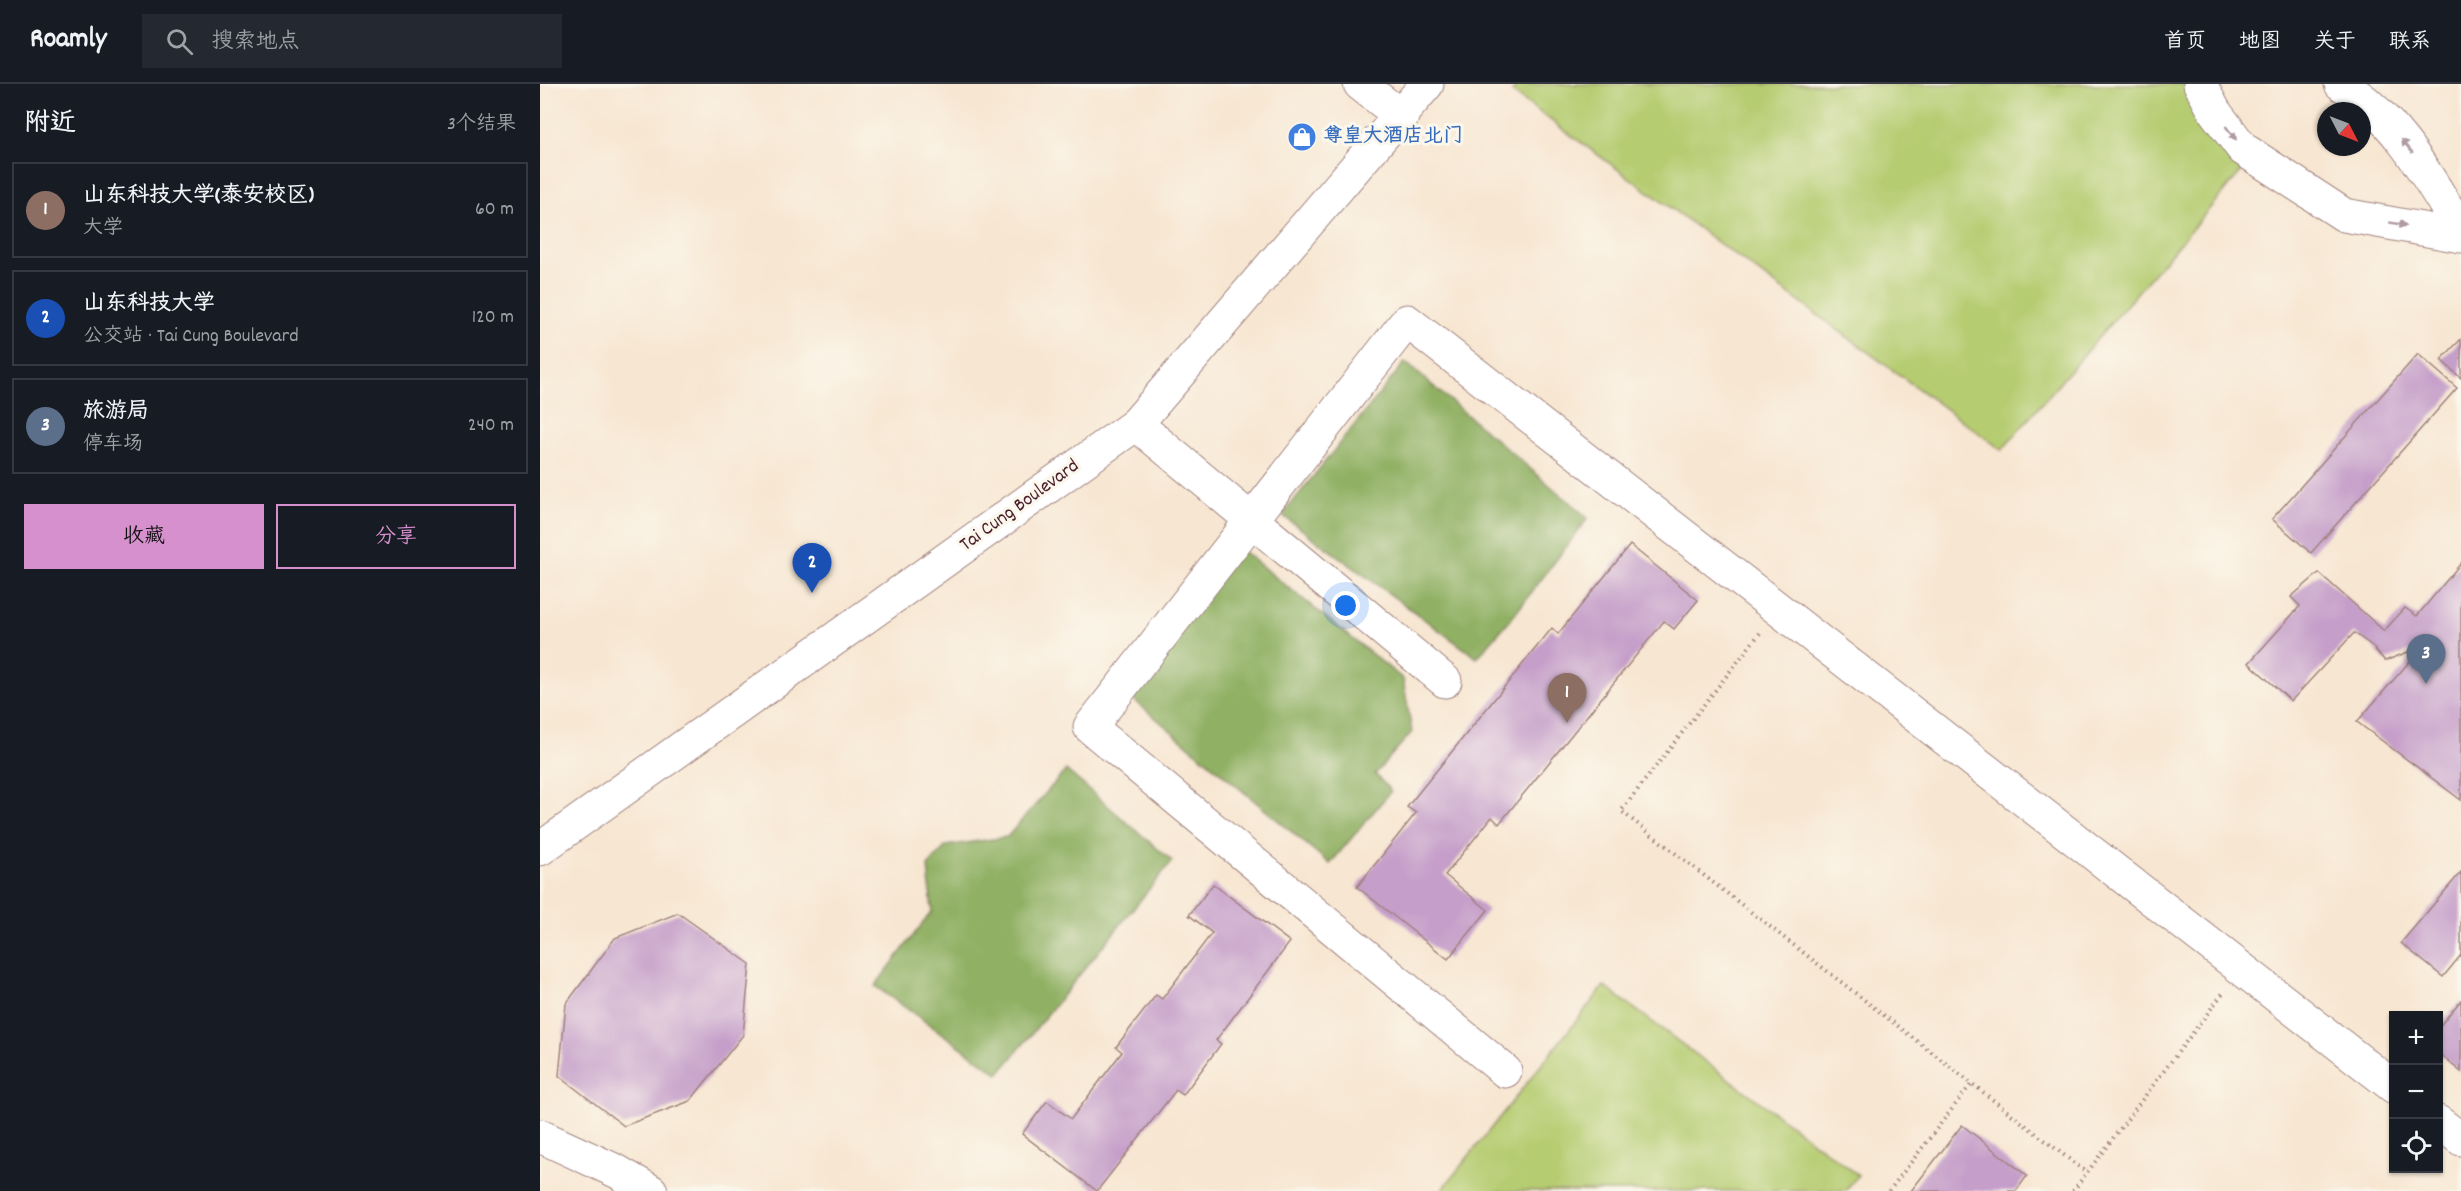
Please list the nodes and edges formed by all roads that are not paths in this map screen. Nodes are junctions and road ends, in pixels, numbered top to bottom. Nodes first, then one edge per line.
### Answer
1 (1360, 84) edge
2 (1427, 84) edge
3 (2200, 84) edge
4 (2341, 84) edge
5 (1402, 117) junction
6 (2461, 231) edge
7 (2461, 236) edge
8 (1136, 424) junction
9 (1252, 521) junction
10 (1445, 681) dead end
11 (540, 849) edge
12 (1505, 1071) dead end
13 (2389, 1083) edge
14 (2443, 1125) edge
15 (540, 1136) edge
16 (2461, 1139) edge
17 (651, 1191) edge

1 - 5 main road
2 - 5 main road, Tai Cung Boulevard
3 -> 7 main road
6 -> 4 main road
5 - 8 main road, Tai Cung Boulevard
8 - 9 main road
8 - 11 main road, Tai Cung Boulevard
9 - 10 main road
9 - 12 main road
9 - 13 main road
14 - 16 main road
15 - 17 main road

